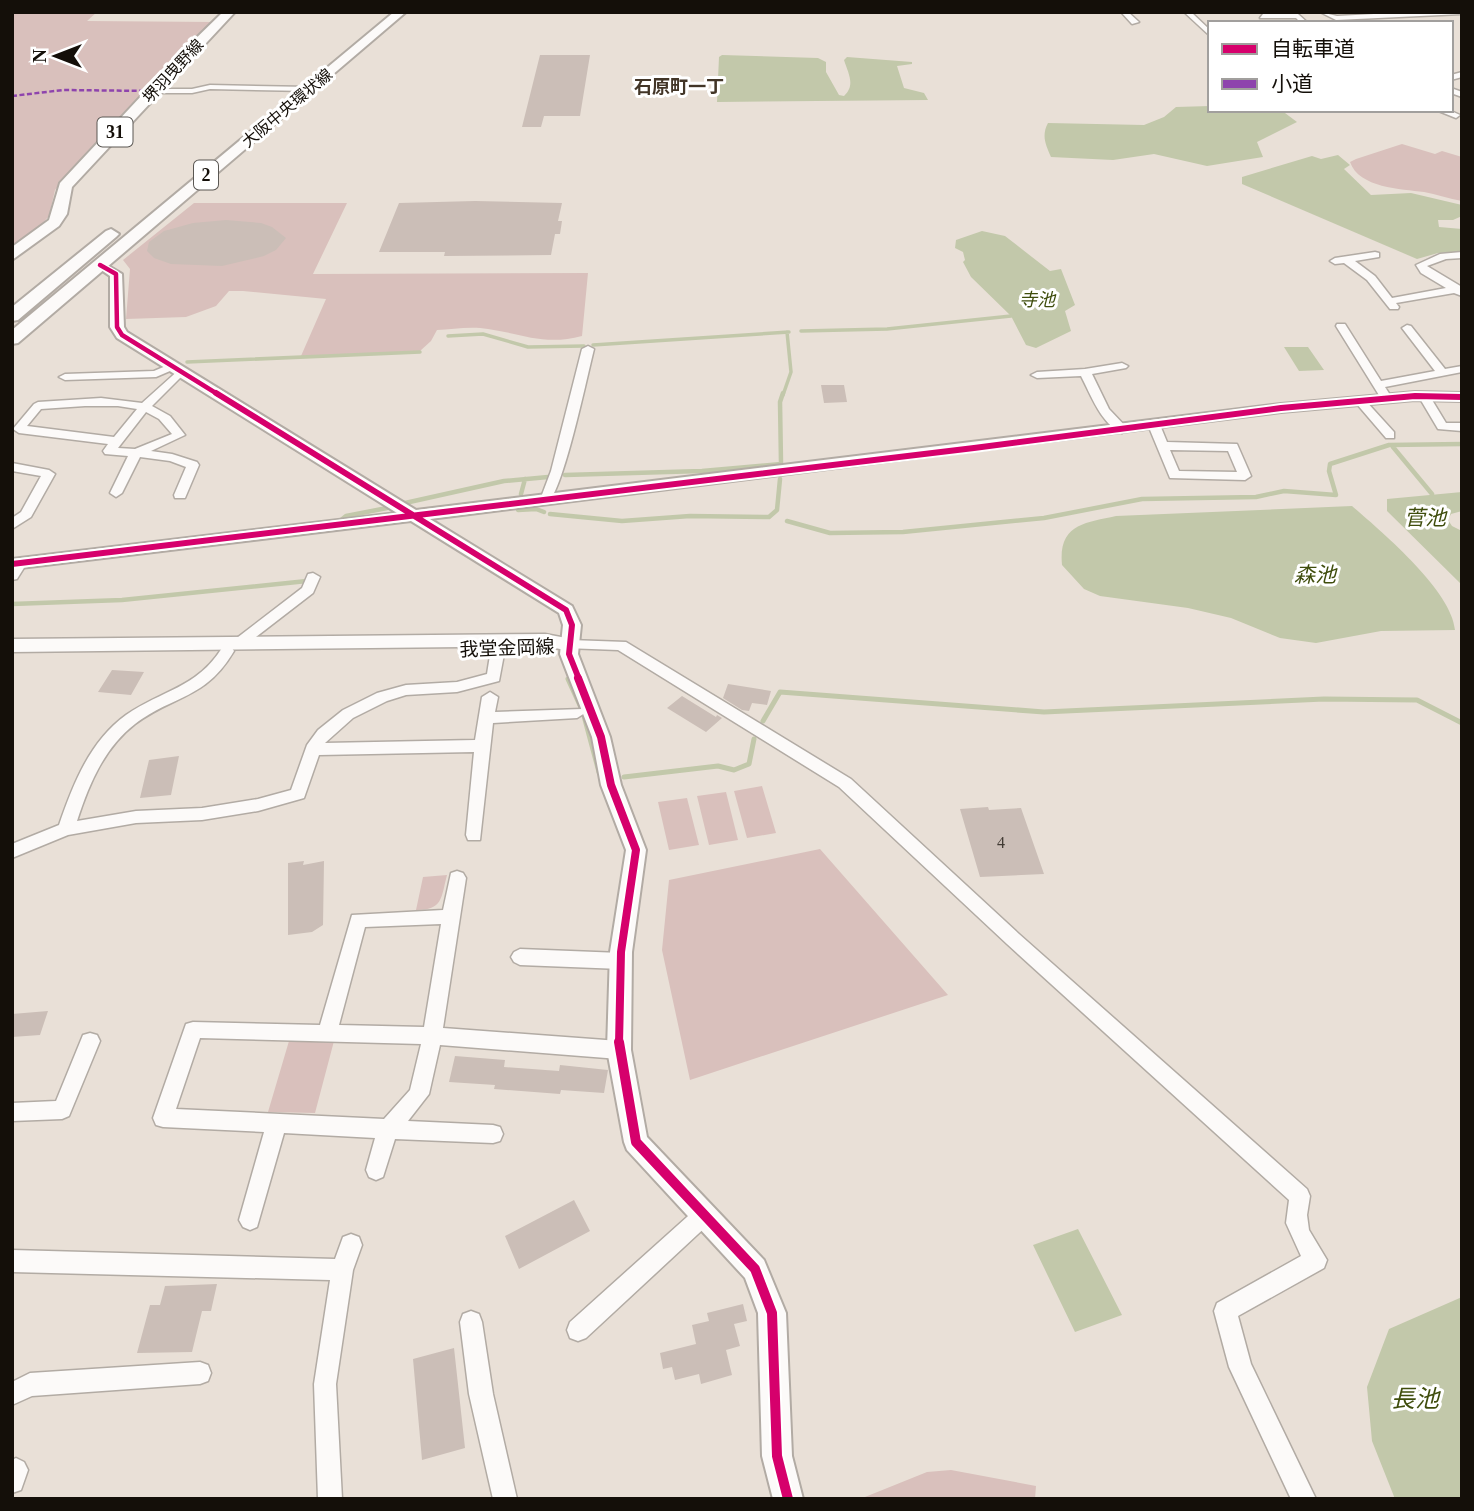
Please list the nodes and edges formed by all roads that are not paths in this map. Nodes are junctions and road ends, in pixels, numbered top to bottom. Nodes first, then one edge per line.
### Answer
1 (230, 12) edge
2 (382, 12) edge
3 (401, 12) edge
4 (1124, 12) edge
5 (1187, 12) edge
6 (1255, 12) edge
7 (1323, 12) edge
8 (1462, 12) edge
9 (1263, 16) junction
10 (1351, 20) edge
11 (1272, 21) edge
12 (1303, 21) edge
13 (1135, 22) dead end
14 (1198, 24) junction
15 (1208, 24) edge
16 (1208, 32) edge
17 (288, 88) junction
18 (309, 89) junction
19 (154, 91) junction
20 (189, 171) dead end
21 (119, 228) dead end
22 (12, 255) edge
23 (1375, 255) dead end
24 (1461, 256) edge
25 (100, 265) junction
26 (1460, 290) edge
27 (12, 316) edge
28 (1341, 326) dead end
29 (1407, 328) dead end
30 (12, 339) edge
31 (588, 349) dead end
32 (1122, 366) dead end
33 (177, 369) junction
34 (1462, 369) edge
35 (1085, 373) junction
36 (1443, 374) junction
37 (1037, 375) dead end
38 (65, 377) dead end
39 (1382, 392) junction
40 (1425, 397) junction
41 (1462, 397) edge
42 (1360, 401) junction
43 (144, 407) junction
44 (1154, 425) junction
45 (1462, 426) edge
46 (1122, 429) junction
47 (1390, 435) dead end
48 (116, 441) junction
49 (1163, 446) junction
50 (135, 453) junction
51 (12, 467) edge
52 (116, 493) dead end
53 (180, 495) dead end
54 (545, 500) junction
55 (12, 508) edge
56 (28, 510) junction
57 (412, 516) junction
58 (12, 525) edge
59 (15, 568) edge
60 (313, 578) dead end
61 (570, 645) junction
62 (12, 646) edge
63 (233, 648) junction
64 (498, 649) junction
65 (12, 657) edge
66 (490, 697) dead end
67 (577, 713) dead end
68 (487, 718) junction
69 (482, 746) junction
70 (313, 749) junction
71 (66, 828) junction
72 (474, 835) dead end
73 (12, 851) edge
74 (457, 878) dead end
75 (449, 917) junction
76 (520, 957) dead end
77 (621, 961) junction
78 (327, 1033) junction
79 (432, 1035) junction
80 (90, 1041) dead end
81 (619, 1050) junction
82 (12, 1112) edge
83 (276, 1125) junction
84 (388, 1129) junction
85 (493, 1134) dead end
86 (376, 1170) dead end
87 (704, 1215) junction
88 (250, 1220) dead end
89 (351, 1245) dead end
90 (12, 1261) edge
91 (342, 1270) junction
92 (471, 1322) dead end
93 (578, 1330) dead end
94 (200, 1373) dead end
95 (12, 1394) edge
96 (330, 1499) edge
97 (505, 1499) edge
98 (788, 1499) edge
99 (1304, 1499) edge

1 - 19 main road, 堺羽曳野線 / 31
2 - 17 main road, 大阪中央環状線 / 2
3 - 18 main road, 大阪中央環状線 / 2
4 - 13 street
5 - 14 street
6 - 9 street
7 - 10 street
8 - 10 street
9 - 11 street
9 - 12 street
14 - 15 street
14 - 16 street
17 - 18 street
17 - 19 street
17 - 20 main road, 大阪中央環状線 / 2
18 - 25 main road, 大阪中央環状線 / 2
19 - 22 main road, 堺羽曳野線 / 31
21 - 27 main road
23 - 26 street
24 - 26 street
25 - 30 main road, 大阪中央環状線 / 2
25 - 33 street
28 - 39 street
29 - 36 street
31 - 54 street
32 - 35 street
33 - 38 street
33 - 43 street
33 - 57 street
34 - 36 street
35 - 37 street
35 - 46 street
36 - 39 street
39 - 40 street
39 - 42 street
40 - 41 street
40 - 45 street
42 - 44 street
42 - 47 street
43 - 48 street
43 - 48 street
43 - 50 street
44 - 46 street
44 - 49 street
46 - 54 street
48 - 50 street
49 - 49 street
50 - 52 street
50 - 53 street
51 - 56 street
54 - 57 street
55 - 56 street
56 - 58 street
57 - 59 street
57 - 61 street
60 - 63 street
61 - 63 main road, 我堂金岡線
61 - 64 main road, 我堂金岡線
61 - 77 street
61 - 99 street
62 - 63 main road, 我堂金岡線
63 - 64 main road, 我堂金岡線
63 - 65 main road, 我堂金岡線
63 - 71 street
64 - 70 street
66 - 68 street
67 - 68 street
68 - 69 street
69 - 70 street
69 - 72 street
70 - 71 street
71 - 73 street
74 - 75 street
75 - 78 street
75 - 79 street
76 - 77 street
77 - 81 street
78 - 79 street
78 - 83 street
79 - 81 street
79 - 84 street
80 - 82 street
81 - 87 street
83 - 84 street
83 - 88 street
84 - 85 street
84 - 86 street
87 - 93 street
87 - 98 street
89 - 91 street
90 - 91 street
91 - 96 street
92 - 97 street
94 - 95 street

